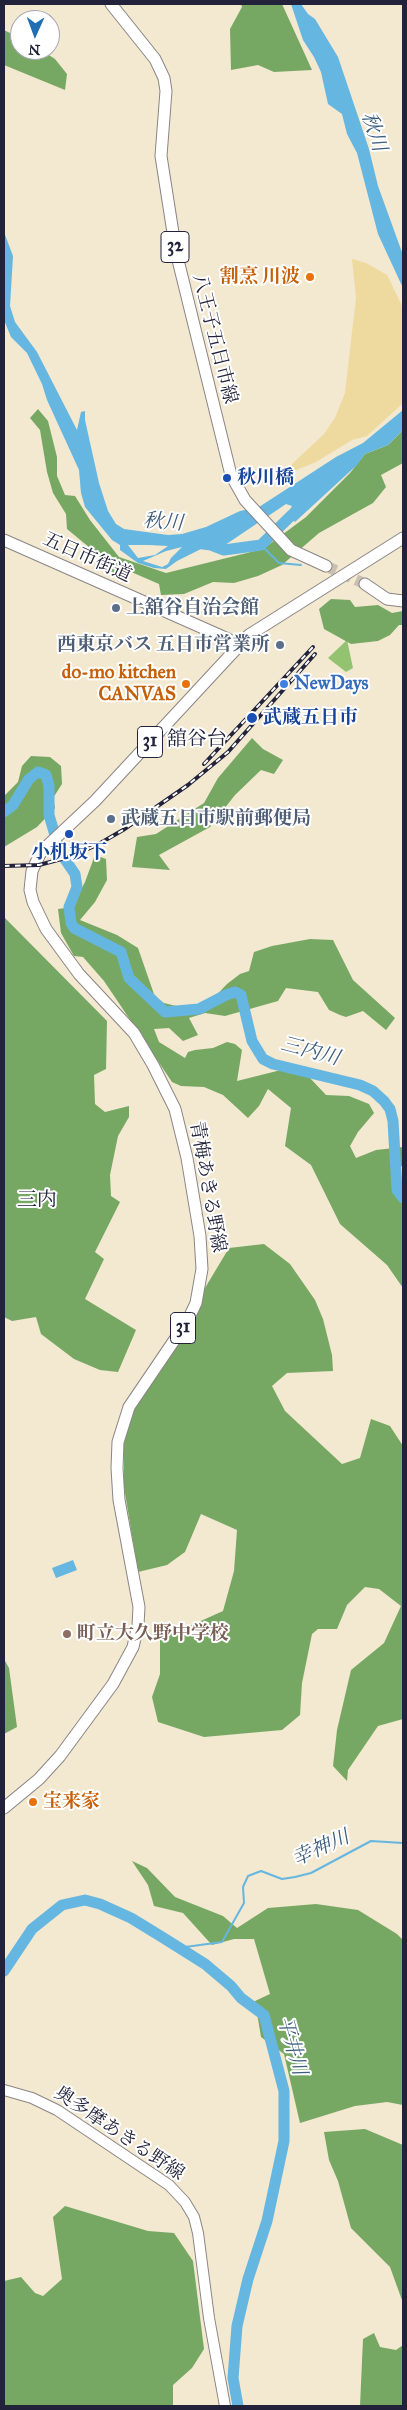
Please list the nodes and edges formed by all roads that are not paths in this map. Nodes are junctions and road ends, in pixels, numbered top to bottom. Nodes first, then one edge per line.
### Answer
1 (111, 4) edge
2 (403, 538) edge
3 (4, 540) edge
4 (326, 566) tunnel mouth
5 (364, 584) tunnel mouth
6 (403, 601) edge
7 (238, 647) junction
8 (4, 1808) edge
9 (4, 2090) edge
10 (225, 2406) edge

1 - 4 main road, 八王子五日市線 / 32
2 - 7 main road, 青梅あきる野線 / 31
3 - 7 main road, 五日市街道
5 - 6 main road
7 - 8 main road, 青梅あきる野線 / 31
9 - 10 main road, 奥多摩あきる野線

